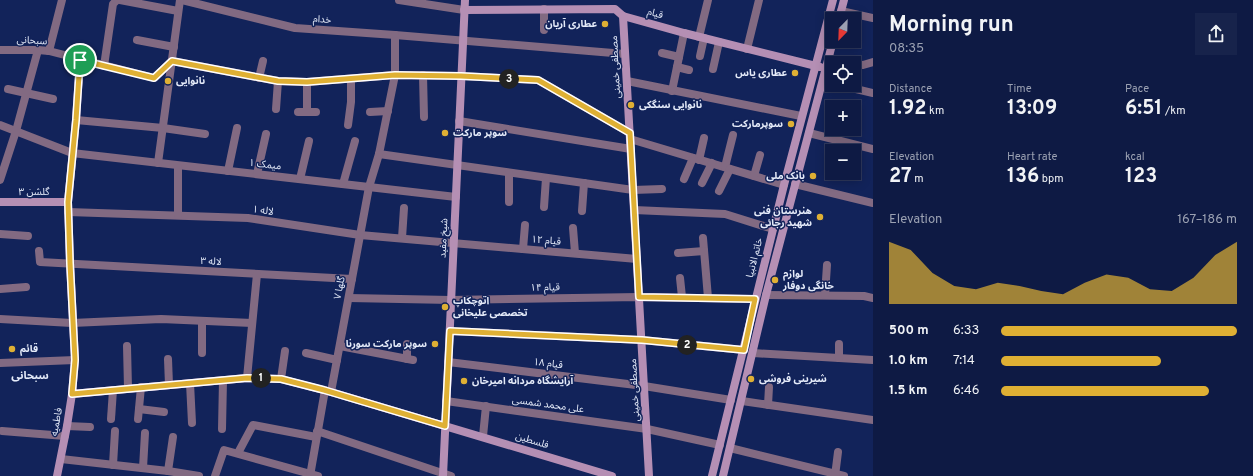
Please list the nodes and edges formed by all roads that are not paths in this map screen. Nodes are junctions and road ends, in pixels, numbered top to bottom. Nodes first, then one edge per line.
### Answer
1 (62, 0) edge
2 (117, 0) edge
3 (181, 0) edge
4 (400, 0) edge
5 (465, 0) edge
6 (708, 0) edge
7 (759, 0) edge
8 (833, 0) edge
9 (844, 0) edge
10 (132, 1) edge
11 (411, 1) edge
12 (544, 9) junction
13 (178, 10) junction
14 (464, 10) junction
15 (841, 12) edge
16 (623, 16) junction
17 (861, 17) edge
18 (873, 18) edge
19 (544, 30) dead end
20 (684, 33) junction
21 (395, 35) junction
22 (702, 37) junction
23 (137, 40) dead end
24 (463, 40) junction
25 (719, 42) junction
26 (174, 47) junction
27 (747, 49) junction
28 (0, 50) edge
29 (38, 50) junction
30 (49, 51) junction
31 (662, 53) dead end
32 (626, 54) junction
33 (700, 56) dead end
34 (679, 57) junction
35 (80, 60) junction
36 (873, 60) edge
37 (172, 61) junction
38 (263, 61) dead end
39 (861, 65) edge
40 (104, 66) junction
41 (815, 66) junction
42 (677, 67) junction
43 (713, 69) dead end
44 (825, 69) edge
45 (689, 70) dead end
46 (825, 73) edge
47 (395, 75) junction
48 (423, 75) junction
49 (461, 76) junction
50 (260, 78) junction
51 (351, 79) junction
52 (278, 81) junction
53 (627, 81) junction
54 (823, 81) joint
55 (307, 82) junction
56 (8, 89) dead end
57 (672, 91) junction
58 (861, 91) edge
59 (26, 93) junction
60 (873, 94) edge
61 (53, 99) dead end
62 (276, 109) dead end
63 (388, 111) junction
64 (298, 112) dead end
65 (370, 112) dead end
66 (801, 116) junction
67 (424, 117) dead end
68 (76, 120) junction
69 (459, 121) junction
70 (0, 125) edge
71 (348, 125) dead end
72 (164, 128) junction
73 (237, 128) dead end
74 (16, 131) junction
75 (205, 134) dead end
76 (266, 134) dead end
77 (809, 134) junction
78 (733, 135) dead end
79 (630, 136) junction
80 (704, 138) dead end
81 (309, 141) dead end
82 (355, 141) dead end
83 (631, 149) junction
84 (873, 150) edge
85 (72, 153) junction
86 (379, 154) junction
87 (760, 154) dead end
88 (696, 159) junction
89 (158, 163) junction
90 (712, 163) junction
91 (457, 165) junction
92 (178, 168) dead end
93 (727, 168) junction
94 (228, 171) junction
95 (509, 173) junction
96 (257, 174) junction
97 (754, 176) junction
98 (546, 178) junction
99 (300, 179) junction
100 (684, 179) dead end
101 (0, 180) edge
102 (584, 183) junction
103 (702, 183) dead end
104 (343, 184) junction
105 (795, 184) junction
106 (784, 185) junction
107 (369, 187) junction
108 (662, 189) dead end
109 (633, 190) junction
110 (719, 191) dead end
111 (456, 197) junction
112 (0, 202) edge
113 (68, 202) junction
114 (509, 202) dead end
115 (873, 203) edge
116 (544, 207) dead end
117 (404, 208) dead end
118 (634, 210) junction
119 (582, 211) dead end
120 (68, 212) junction
121 (178, 215) junction
122 (525, 225) dead end
123 (573, 228) dead end
124 (772, 229) junction
125 (0, 234) edge
126 (360, 235) junction
127 (28, 236) dead end
128 (402, 238) junction
129 (703, 238) dead end
130 (454, 243) junction
131 (523, 249) junction
132 (39, 251) dead end
133 (704, 251) junction
134 (678, 253) dead end
135 (574, 254) junction
136 (637, 259) junction
137 (70, 263) junction
138 (827, 265) dead end
139 (257, 274) junction
140 (680, 278) dead end
141 (352, 279) junction
142 (26, 287) dead end
143 (0, 289) edge
144 (766, 295) junction
145 (825, 295) junction
146 (639, 297) junction
147 (348, 298) junction
148 (682, 298) junction
149 (708, 298) junction
150 (873, 298) edge
151 (755, 299) junction
152 (451, 300) junction
153 (0, 319) edge
154 (202, 321) junction
155 (72, 323) junction
156 (252, 323) junction
157 (450, 331) junction
158 (642, 340) junction
159 (407, 344) dead end
160 (839, 344) dead end
161 (127, 346) dead end
162 (340, 346) junction
163 (744, 350) junction
164 (285, 351) dead end
165 (202, 353) dead end
166 (306, 353) dead end
167 (753, 353) junction
168 (838, 358) junction
169 (168, 359) dead end
170 (75, 360) junction
171 (337, 360) junction
172 (873, 360) edge
173 (448, 362) junction
174 (0, 363) edge
175 (247, 378) junction
176 (281, 379) junction
177 (223, 380) junction
178 (190, 383) junction
179 (169, 384) junction
180 (644, 386) junction
181 (141, 387) junction
182 (769, 387) dead end
183 (128, 388) junction
184 (113, 390) junction
185 (328, 391) junction
186 (72, 394) junction
187 (731, 400) junction
188 (446, 401) junction
189 (742, 401) junction
190 (768, 405) junction
191 (486, 406) junction
192 (139, 409) junction
193 (164, 412) dead end
194 (111, 419) dead end
195 (138, 419) dead end
196 (873, 420) edge
197 (192, 423) dead end
198 (67, 426) junction
199 (445, 426) junction
200 (90, 427) dead end
201 (222, 429) dead end
202 (647, 430) junction
203 (2, 431) dead end
204 (115, 431) dead end
205 (145, 433) dead end
206 (316, 434) junction
207 (65, 436) junction
208 (483, 436) junction
209 (173, 437) dead end
210 (720, 445) junction
211 (730, 448) junction
212 (838, 452) dead end
213 (238, 453) junction
214 (61, 459) junction
215 (113, 465) junction
216 (143, 468) junction
217 (168, 471) junction
218 (313, 475) edge
219 (446, 475) edge
220 (835, 475) edge
221 (57, 476) edge
222 (199, 476) edge
223 (215, 476) edge
224 (612, 476) edge
225 (650, 476) edge
226 (712, 476) edge
227 (724, 476) edge
228 (844, 476) edge

1 - 30 street
2 - 10 street
2 - 40 street
3 - 13 street
3 - 21 street, خدام
4 - 11 street
5 - 14 street, شیخ مفید
6 - 22 street
7 - 27 street
8 - 41 street, خاتم الانبیا
9 - 15 street
10 - 13 street
11 - 14 street
12 - 14 street, قیام
12 - 16 street, قیام
12 - 19 street
13 - 26 street
14 - 24 street, شیخ مفید
16 - 20 street, قیام
16 - 32 street, مصطفی خمینی
17 - 18 street
20 - 22 street, قیام
20 - 34 street
21 - 24 street, خدام
21 - 47 street, گلها ۷
22 - 25 street, قیام
22 - 33 street
23 - 26 street
24 - 32 street, خدام
24 - 49 street, شیخ مفید
25 - 27 street, قیام
25 - 43 street
26 - 37 street
27 - 41 street, قیام
28 - 29 street, سبحانی
29 - 30 street, سبحانی
29 - 59 street
30 - 35 street, سبحانی
31 - 34 street
32 - 53 street, مصطفی خمینی
34 - 42 street
35 - 40 street, سبحانی
35 - 68 street, فاطمیه
36 - 39 street
37 - 40 street, سبحانی
37 - 50 street
37 - 72 street
38 - 50 street
41 - 44 street, قیام
41 - 66 street, خاتم الانبیا
42 - 45 street
42 - 57 street
46 - 54 street, خاتم الانبیا
47 - 48 street
47 - 51 street
47 - 63 street, گلها ۷
48 - 49 street
48 - 67 street
49 - 69 street, شیخ مفید
49 - 79 street
50 - 52 street
51 - 55 street
51 - 71 street
52 - 55 street
52 - 62 street
53 - 57 street
53 - 79 street, مصطفی خمینی
54 - 77 street, خاتم الانبیا
55 - 64 street
56 - 59 street
57 - 66 street
58 - 60 street
59 - 61 street
59 - 74 street
63 - 65 street
63 - 86 street, گلها ۷
66 - 106 street, خاتم الانبیا
68 - 72 street
68 - 85 street, فاطمیه
69 - 83 street
69 - 91 street, شیخ مفید
70 - 74 street, میمک ۱
72 - 75 street
72 - 89 street
73 - 94 street
74 - 85 street, میمک ۱
74 - 101 street
76 - 96 street
77 - 84 street
77 - 105 street, خاتم الانبیا
78 - 93 street
79 - 83 street, مصطفی خمینی
79 - 88 street
80 - 88 street
81 - 99 street
82 - 104 street
83 - 109 street, مصطفی خمینی
85 - 89 street, میمک ۱
85 - 113 street, فاطمیه
86 - 91 street
86 - 107 street, گلها ۷
87 - 97 street
88 - 90 street
88 - 100 street
89 - 94 street, میمک ۱
90 - 93 street
90 - 103 street
91 - 95 street
91 - 111 street, شیخ مفید
92 - 121 street
93 - 97 street
93 - 110 street
94 - 96 street, میمک ۱
95 - 98 street
95 - 114 street
96 - 99 street, میمک ۱
97 - 106 street
98 - 102 street
98 - 116 street
99 - 104 street, میمک ۱
102 - 109 street
102 - 119 street
104 - 107 street, میمک ۱
105 - 115 street
105 - 144 street, خاتم الانبیا
106 - 124 street, خاتم الانبیا
107 - 111 street, میمک ۱
107 - 126 street, گلها ۷
108 - 109 street
109 - 118 street, مصطفی خمینی
111 - 130 street, شیخ مفید
112 - 113 street, گلشن ۳
113 - 120 street, فاطمیه
117 - 128 street
118 - 124 street
118 - 136 street, مصطفی خمینی
120 - 121 street, لاله ۱
120 - 137 street, فاطمیه
121 - 126 street, لاله ۱
122 - 131 street
123 - 135 street
124 - 151 street, خاتم الانبیا
125 - 127 street
126 - 128 street, لاله ۱
126 - 141 street, گلها ۷
128 - 130 street, لاله ۱
129 - 133 street
130 - 131 street, قیام ۱۲
130 - 152 street, شیخ مفید
131 - 135 street, قیام ۱۲
132 - 137 street, لاله ۳
133 - 134 street
133 - 149 street
135 - 136 street, قیام ۱۲
136 - 146 street, مصطفی خمینی
137 - 139 street, لاله ۳
137 - 155 street, فاطمیه
138 - 145 street
139 - 141 street, لاله ۳
139 - 156 street
140 - 148 street
141 - 147 street, گلها ۷
142 - 143 street
144 - 145 street
144 - 167 street, خاتم الانبیا
145 - 150 street
146 - 148 street, قیام ۱۴
146 - 152 street, قیام ۱۴
146 - 158 street, مصطفی خمینی
147 - 152 street, قیام ۱۴
147 - 162 street, گلها ۷
148 - 149 street, قیام ۱۴
149 - 151 street, قیام ۱۴
151 - 163 street, خاتم الانبیا
152 - 157 street, شیخ مفید
153 - 155 street
154 - 155 street
154 - 156 street
154 - 165 street
155 - 170 street, فاطمیه
156 - 175 street
157 - 158 street
157 - 173 street, شیخ مفید
158 - 163 street
158 - 180 street, مصطفی خمینی
159 - 162 street
160 - 168 street
161 - 183 street
162 - 171 street, گلها ۷
163 - 187 street, خاتم الانبیا
164 - 176 street
166 - 171 street
167 - 168 street
167 - 189 street, خاتم الانبیا
168 - 172 street
169 - 179 street
170 - 174 street
170 - 186 street, فاطمیه
171 - 185 street, گلها ۷
173 - 180 street, قیام ۱۸
173 - 188 street, شیخ مفید
175 - 176 street, فلسطین
175 - 177 street, فلسطین
176 - 185 street, فلسطین
177 - 178 street, فلسطین
177 - 201 street
178 - 179 street, فلسطین
178 - 197 street
179 - 181 street, فلسطین
180 - 187 street, قیام ۱۸
180 - 202 street, مصطفی خمینی
181 - 183 street, فلسطین
181 - 192 street
182 - 190 street
183 - 184 street, فلسطین
184 - 186 street, فلسطین
184 - 194 street
185 - 199 street, فلسطین
185 - 206 street, گلها ۷
186 - 198 street, فاطمیه
187 - 210 street, خاتم الانبیا
188 - 191 street, علی محمد شمسی
188 - 199 street, شیخ مفید
189 - 190 street
189 - 211 street, خاتم الانبیا
190 - 196 street
191 - 202 street, علی محمد شمسی
191 - 208 street
192 - 193 street
192 - 195 street
198 - 200 street
198 - 207 street, فاطمیه
199 - 208 street, فلسطین
199 - 219 street, شیخ مفید
202 - 210 street, علی محمد شمسی
202 - 225 street, مصطفی خمینی
203 - 207 street
204 - 215 street
205 - 216 street
206 - 213 street
206 - 218 street, گلها ۷
206 - 219 street
207 - 214 street, فاطمیه
208 - 224 street, فلسطین
209 - 217 street
210 - 226 street, خاتم الانبیا
211 - 220 street
211 - 227 street, خاتم الانبیا
212 - 220 street
213 - 218 street
213 - 223 street
214 - 215 street
214 - 221 street, فاطمیه
215 - 216 street
216 - 217 street
217 - 222 street
220 - 228 street

